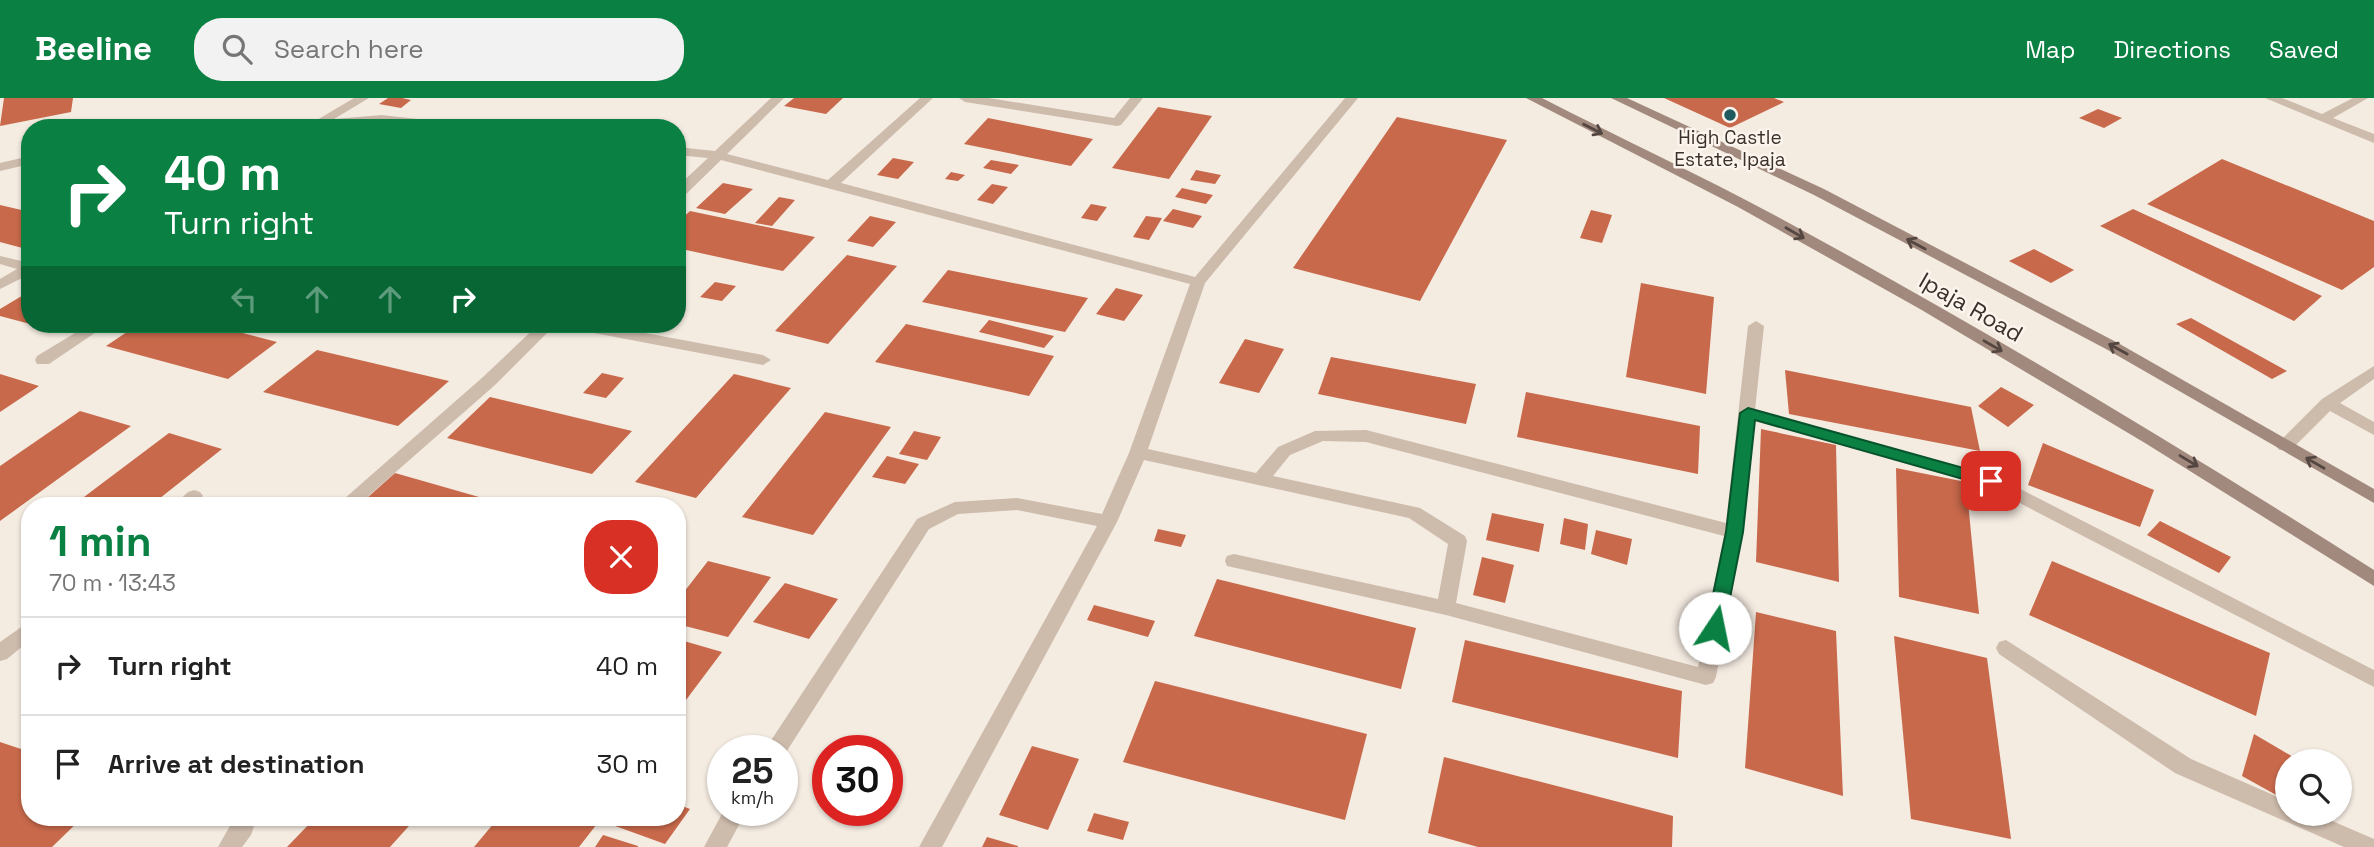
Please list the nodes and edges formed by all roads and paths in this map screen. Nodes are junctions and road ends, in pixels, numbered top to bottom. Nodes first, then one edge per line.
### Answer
1 (363, 98) edge
2 (778, 98) edge
3 (927, 98) edge
4 (965, 98) edge
5 (1137, 98) edge
6 (1352, 98) edge
7 (1532, 98) edge
8 (1617, 98) edge
9 (2271, 98) edge
10 (2362, 98) edge
11 (2322, 118) junction
12 (325, 119) edge
13 (2374, 139) edge
14 (686, 152) edge
15 (717, 155) junction
16 (21, 162) edge
17 (0, 167) edge
18 (831, 185) junction
19 (686, 186) edge
20 (0, 260) edge
21 (21, 266) edge
22 (21, 273) edge
23 (1198, 282) junction
24 (0, 285) edge
25 (1756, 326) dead end
26 (86, 333) edge
27 (539, 333) edge
28 (620, 333) edge
29 (43, 360) dead end
30 (763, 360) dead end
31 (2374, 371) edge
32 (2328, 403) junction
33 (1748, 413) junction
34 (2374, 429) edge
35 (2285, 446) junction
36 (1138, 453) junction
37 (1261, 479) junction
38 (2374, 496) edge
39 (355, 497) edge
40 (1108, 522) junction
41 (1734, 532) junction
42 (1234, 561) dead end
43 (2374, 579) edge
44 (1446, 608) junction
45 (21, 636) edge
46 (2006, 648) dead end
47 (0, 653) edge
48 (2374, 679) edge
49 (785, 735) edge
50 (2275, 806) edge
51 (244, 826) edge
52 (727, 826) edge
53 (2320, 826) edge
54 (229, 847) edge
55 (715, 847) edge
56 (930, 847) edge
57 (2368, 847) edge

1 - 12 street
2 - 15 street
3 - 18 street
4 - 5 street
6 - 23 street
7 -> 43 main road, Ipaja Road
35 -> 8 main road, Ipaja Road
9 - 11 street
10 - 11 street
11 - 13 street
14 - 15 street
15 - 18 street
15 - 19 street
16 - 17 street
18 - 23 street
20 - 21 street
22 - 24 street
23 - 36 street
25 - 33 street
26 - 29 street
27 - 39 street
28 - 30 street
31 - 32 street
32 - 34 street
32 - 35 street
33 - 41 street
33 - 48 street
38 -> 35 main road, Ipaja Road
36 - 37 street
36 - 40 street
37 - 41 street
37 - 44 street
40 - 49 street
40 - 56 street
41 - 44 street
42 - 44 street
45 - 47 street
46 - 50 street
51 - 54 street
52 - 55 street
53 - 57 street

